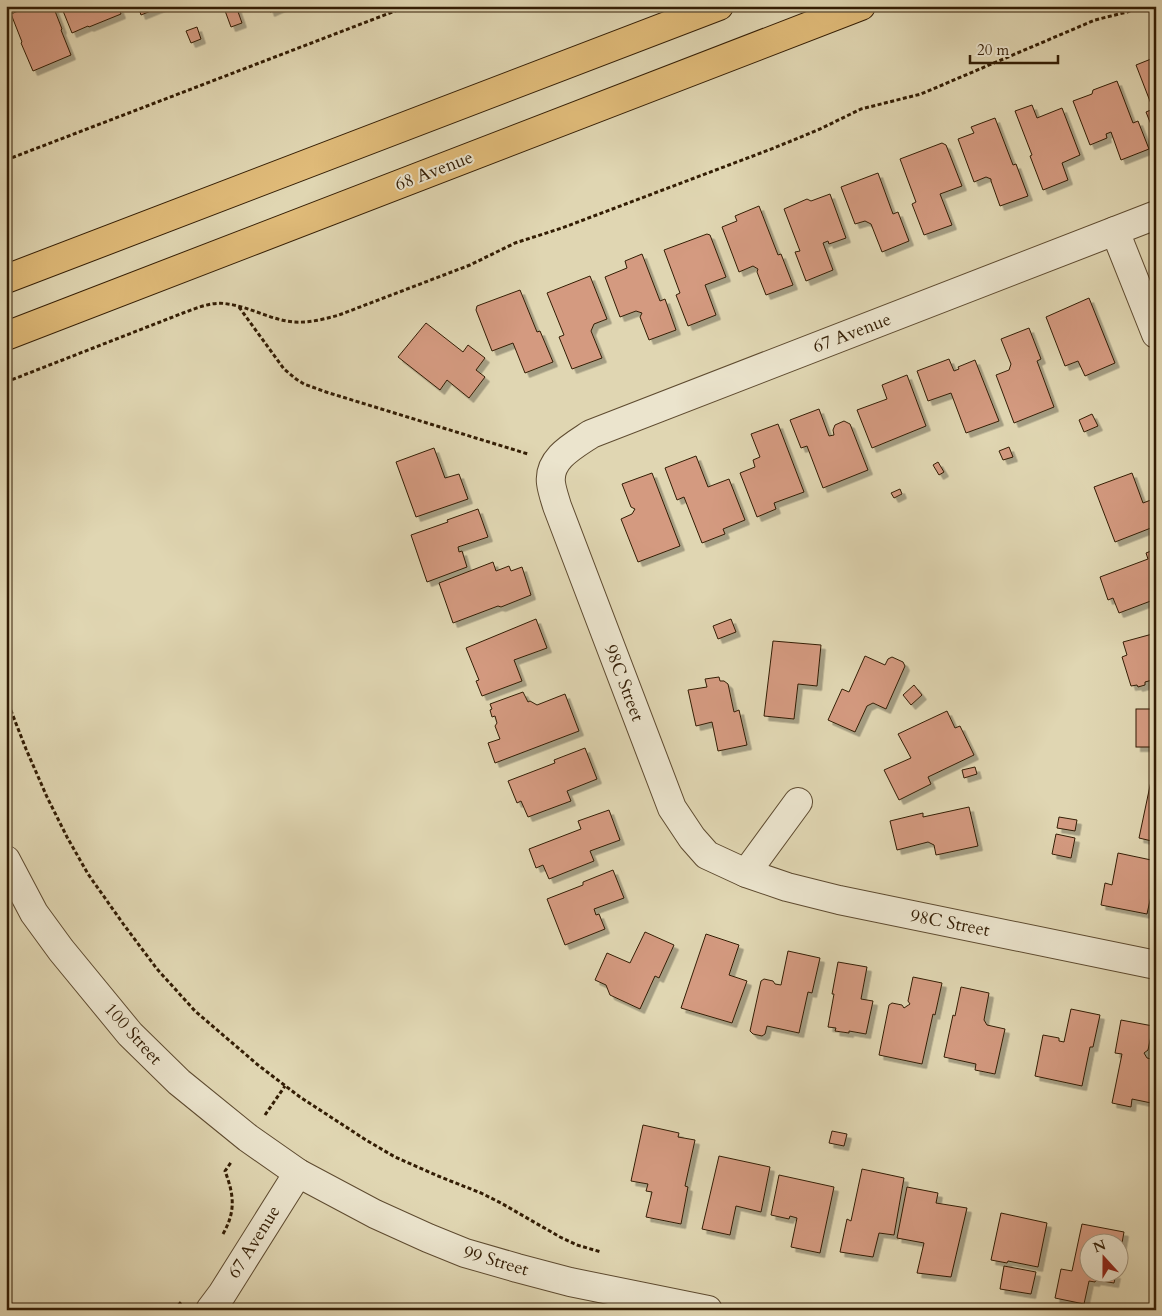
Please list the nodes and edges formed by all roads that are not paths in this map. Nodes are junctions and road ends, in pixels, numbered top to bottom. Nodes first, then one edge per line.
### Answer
1 (719, 6) edge
2 (861, 6) edge
3 (1156, 215) edge
4 (1115, 231) junction
5 (6, 280) edge
6 (1156, 334) edge
7 (6, 336) edge
8 (554, 462) joint
9 (798, 802) dead end
10 (6, 860) edge
11 (746, 873) junction
12 (1156, 964) edge
13 (298, 1173) junction
14 (210, 1310) edge
15 (708, 1310) edge

1 - 5 main road
2 - 7 main road, 68 Avenue
3 - 4 street, 67 Avenue
4 - 6 street
4 - 8 street, 67 Avenue
8 - 11 street, 98C Street
9 - 11 street
10 - 13 street, 100 Street
11 - 12 street, 98C Street
13 - 14 street, 67 Avenue
13 - 15 street, 99 Street

